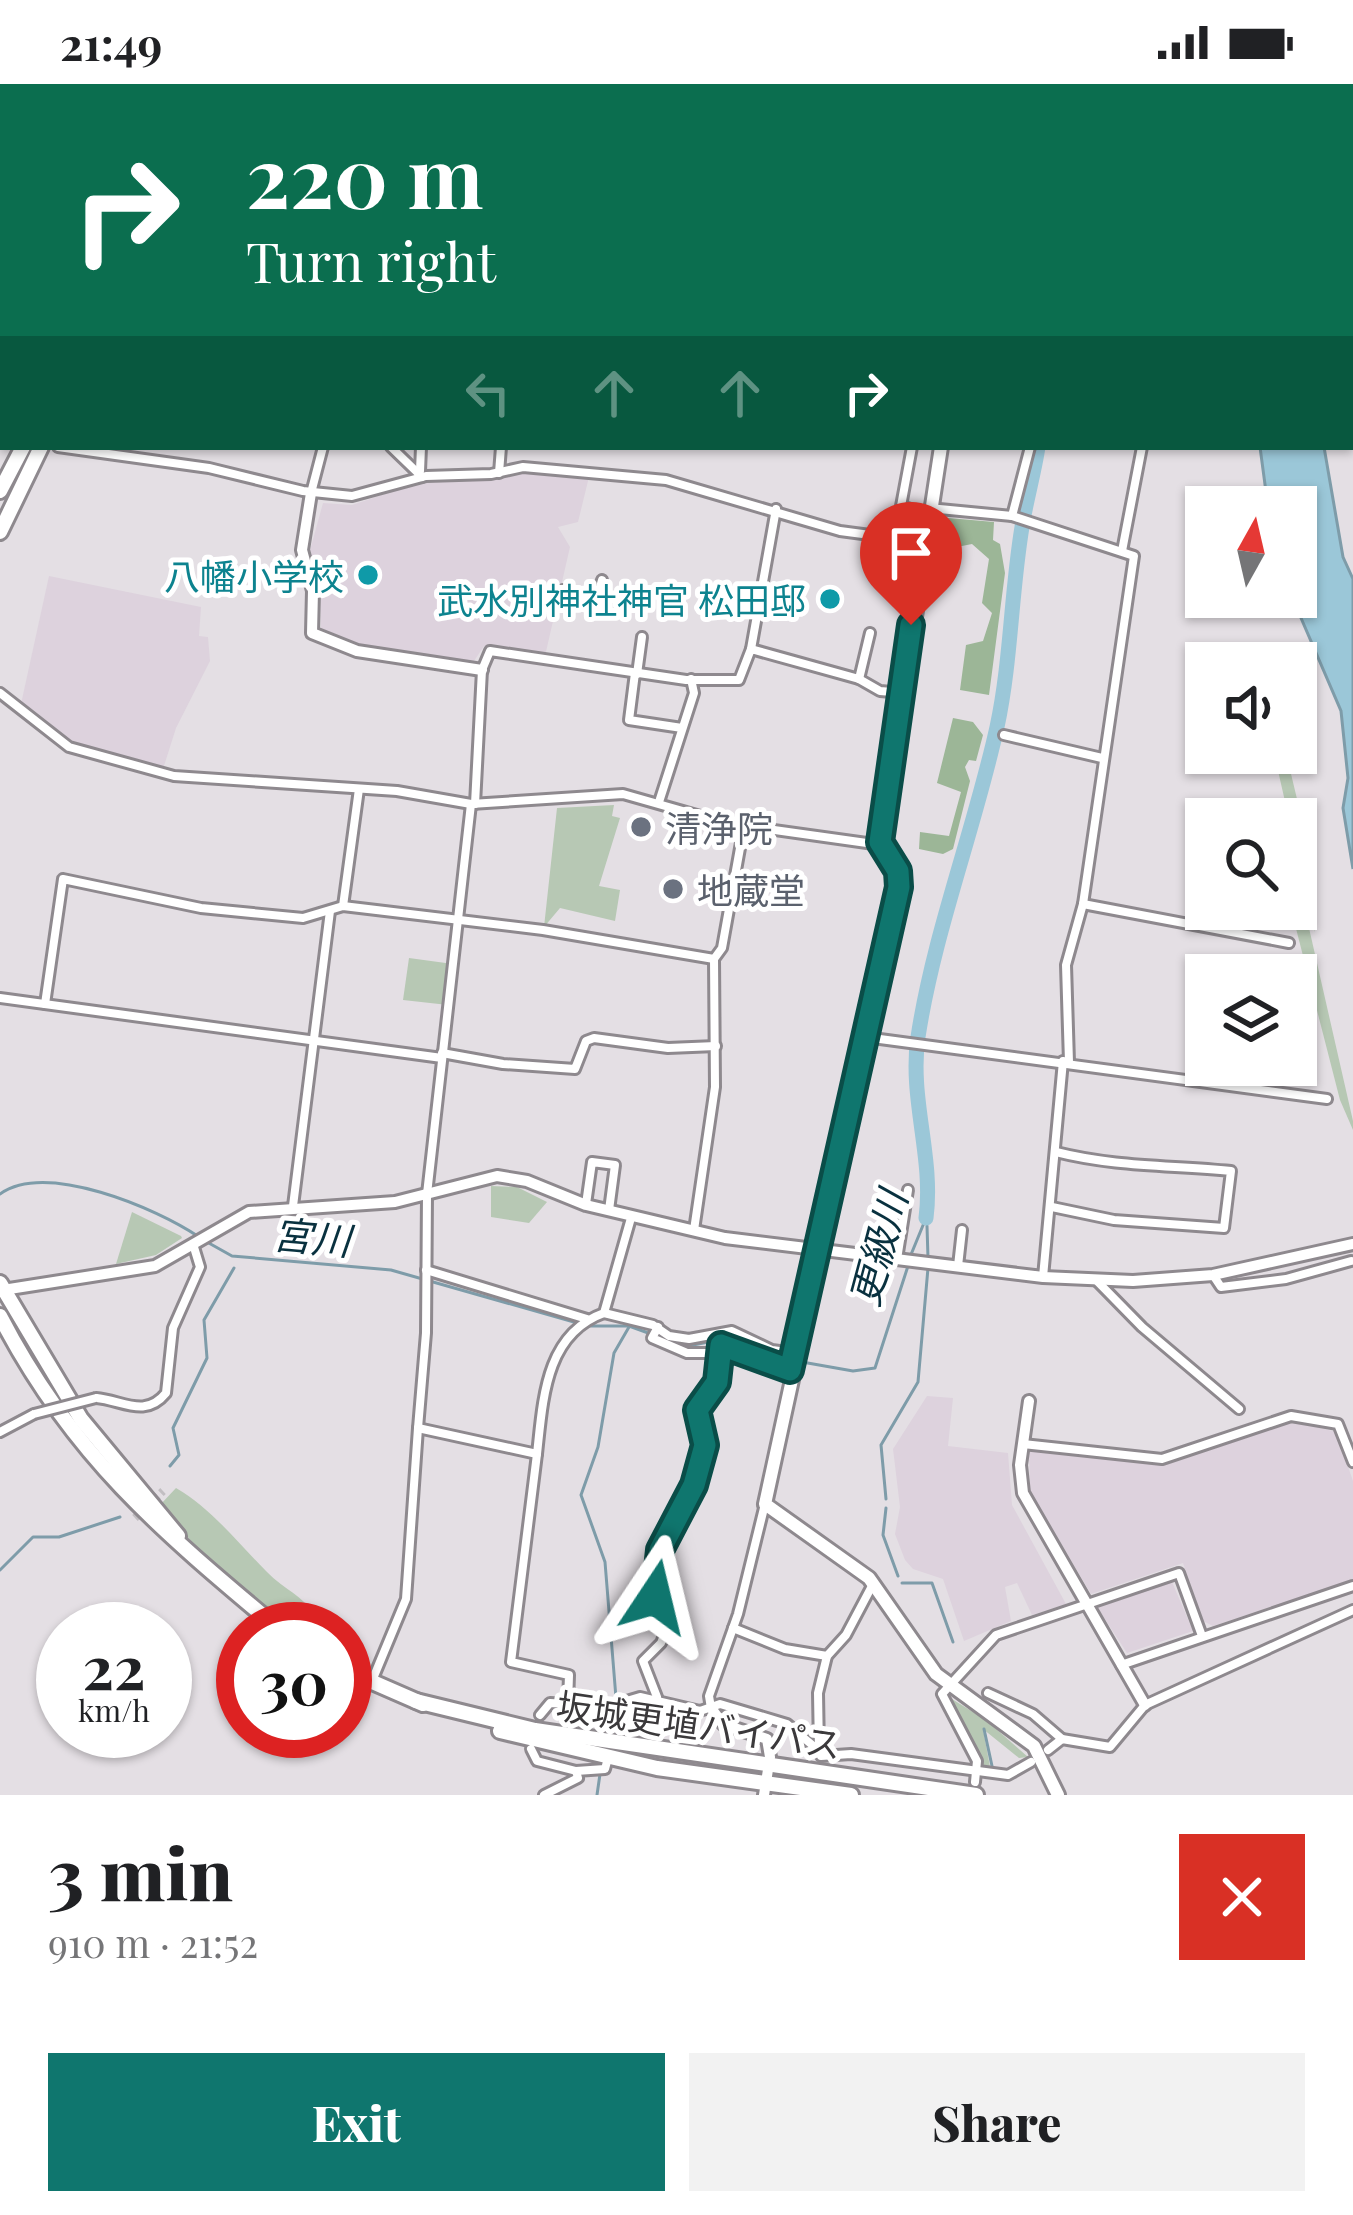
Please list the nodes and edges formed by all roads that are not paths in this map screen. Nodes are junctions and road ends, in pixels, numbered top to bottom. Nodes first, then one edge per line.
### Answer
1 (21, 450) edge
2 (40, 450) edge
3 (80, 450) edge
4 (322, 450) edge
5 (393, 450) edge
6 (421, 450) edge
7 (501, 450) edge
8 (911, 450) edge
9 (939, 450) edge
10 (1029, 450) edge
11 (1141, 450) edge
12 (499, 473) junction
13 (421, 474) junction
14 (0, 491) edge
15 (311, 493) junction
16 (776, 509) junction
17 (929, 512) junction
18 (1013, 517) junction
19 (0, 532) edge
20 (923, 542) junction
21 (1122, 551) junction
22 (602, 580) dead end
23 (563, 590) dead end
24 (870, 633) dead end
25 (642, 637) dead end
26 (751, 649) junction
27 (482, 670) junction
28 (636, 674) junction
29 (859, 679) junction
30 (691, 680) junction
31 (0, 692) edge
32 (904, 693) junction
33 (682, 728) junction
34 (1004, 734) dead end
35 (1102, 758) junction
36 (359, 788) junction
37 (659, 802) junction
38 (473, 804) junction
39 (744, 826) junction
40 (881, 845) junction
41 (1083, 904) junction
42 (343, 906) junction
43 (330, 911) junction
44 (459, 922) junction
45 (1289, 943) dead end
46 (714, 959) junction
47 (0, 998) edge
48 (45, 1004) junction
49 (865, 1037) junction
50 (312, 1041) junction
51 (716, 1046) junction
52 (442, 1055) junction
53 (1066, 1062) junction
54 (1328, 1099) dead end
55 (1056, 1152) junction
56 (908, 1190) dead end
57 (427, 1194) junction
58 (586, 1205) junction
59 (293, 1206) junction
60 (1052, 1207) junction
61 (609, 1211) junction
62 (631, 1217) junction
63 (962, 1230) dead end
64 (694, 1232) junction
65 (198, 1240) junction
66 (1353, 1244) edge
67 (820, 1250) junction
68 (900, 1258) junction
69 (1351, 1261) edge
70 (958, 1266) junction
71 (426, 1272) junction
72 (1213, 1275) junction
73 (1043, 1277) junction
74 (1096, 1280) junction
75 (1, 1288) edge
76 (604, 1312) junction
77 (0, 1316) edge
78 (583, 1322) junction
79 (656, 1331) junction
80 (718, 1353) junction
81 (793, 1361) junction
82 (1029, 1401) dead end
83 (1239, 1409) dead end
84 (418, 1428) junction
85 (0, 1432) edge
86 (1023, 1444) junction
87 (537, 1454) junction
88 (1353, 1462) edge
89 (764, 1504) junction
90 (219, 1578) junction
91 (874, 1583) junction
92 (1353, 1586) edge
93 (247, 1602) edge
94 (1085, 1604) junction
95 (1353, 1610) edge
96 (733, 1628) junction
97 (1202, 1636) junction
98 (827, 1655) junction
99 (1121, 1665) junction
100 (372, 1683) joint
101 (949, 1686) junction
102 (988, 1693) dead end
103 (657, 1697) junction
104 (416, 1701) junction
105 (568, 1704) junction
106 (1145, 1705) junction
107 (711, 1708) junction
108 (540, 1715) dead end
109 (1062, 1739) junction
110 (531, 1749) dead end
111 (1048, 1750) dead end
112 (820, 1756) junction
113 (608, 1758) junction
114 (1031, 1762) dead end
115 (769, 1765) junction
116 (576, 1771) junction
117 (976, 1783) edge
118 (765, 1789) edge
119 (544, 1795) edge
120 (851, 1795) edge
121 (1058, 1795) edge

1 - 14 highway
2 - 19 highway
3 - 15 street
4 - 15 street
5 - 13 street
6 - 13 street
7 - 12 street
8 - 17 street
9 - 17 main road
10 - 18 street
11 - 21 street
12 - 13 street
12 - 16 street
13 - 15 street
15 - 27 main road
16 - 20 street
16 - 26 street
17 - 18 street
17 - 20 main road
18 - 21 street
20 - 32 main road
21 - 35 street
22 - 23 street
24 - 29 street
25 - 28 street
26 - 29 street
26 - 30 street
27 - 28 street
27 - 38 street
28 - 30 street
28 - 33 street
29 - 32 street
30 - 33 street
31 - 36 street
32 - 40 main road
33 - 37 street
34 - 35 street
35 - 41 street
36 - 38 street
36 - 42 street
37 - 38 street
37 - 39 street
38 - 44 street
39 - 40 street
39 - 46 street
40 - 49 main road
41 - 45 street
41 - 53 street
42 - 43 street
42 - 44 street
43 - 48 street
43 - 50 street
44 - 46 street
44 - 52 street
46 - 51 street
47 - 48 street
48 - 50 street
49 - 53 street
49 - 67 main road
50 - 52 street
50 - 59 street
51 - 52 street
51 - 64 street
52 - 57 street
53 - 54 street
53 - 55 street
55 - 60 street
55 - 60 street
56 - 68 street
57 - 58 main road
57 - 59 main road
57 - 71 street
58 - 61 main road
58 - 61 street
59 - 65 main road
60 - 73 street
61 - 62 main road
62 - 64 main road
62 - 76 street
63 - 70 street
64 - 67 main road
65 - 75 main road
65 - 85 street, bridge
66 - 72 main road
67 - 68 main road
67 - 81 main road
68 - 70 main road
69 - 72 street
70 - 73 main road
71 - 78 street
71 - 84 street
72 - 74 main road
73 - 74 main road
74 - 83 street
75 - 90 highway
76 - 78 street
76 - 79 street
77 - 90 highway
78 - 87 street
79 - 80 street
79 - 81 street
80 - 81 street
80 - 103 street
81 - 89 main road
82 - 86 main road
84 - 87 street
84 - 100 street
86 - 88 street
86 - 94 main road
87 - 105 street
89 - 91 main road
89 - 96 street
90 - 93 highway
91 - 98 street
91 - 101 main road
92 - 97 street
94 - 97 street
94 - 99 main road
94 - 101 street
95 - 106 street
96 - 98 street
96 - 107 street
97 - 99 street
98 - 112 street
99 - 106 main road
100 - 104 highway, 坂城更埴バイパス
101 - 117 street
101 - 121 main road
102 - 109 street
103 - 105 street
103 - 107 street
104 - 113 highway, 坂城更埴バイパス
104 - 115 highway, 坂城更埴バイパス
105 - 108 street
106 - 109 street
107 - 112 street
107 - 115 main road
109 - 111 street
110 - 116 street
112 - 117 street
113 - 116 street
113 - 118 highway, 坂城更埴バイパス
114 - 117 street
115 - 117 highway, 坂城更埴バイパス
115 - 118 main road
116 - 119 street
118 - 120 highway, 坂城更埴バイパス

